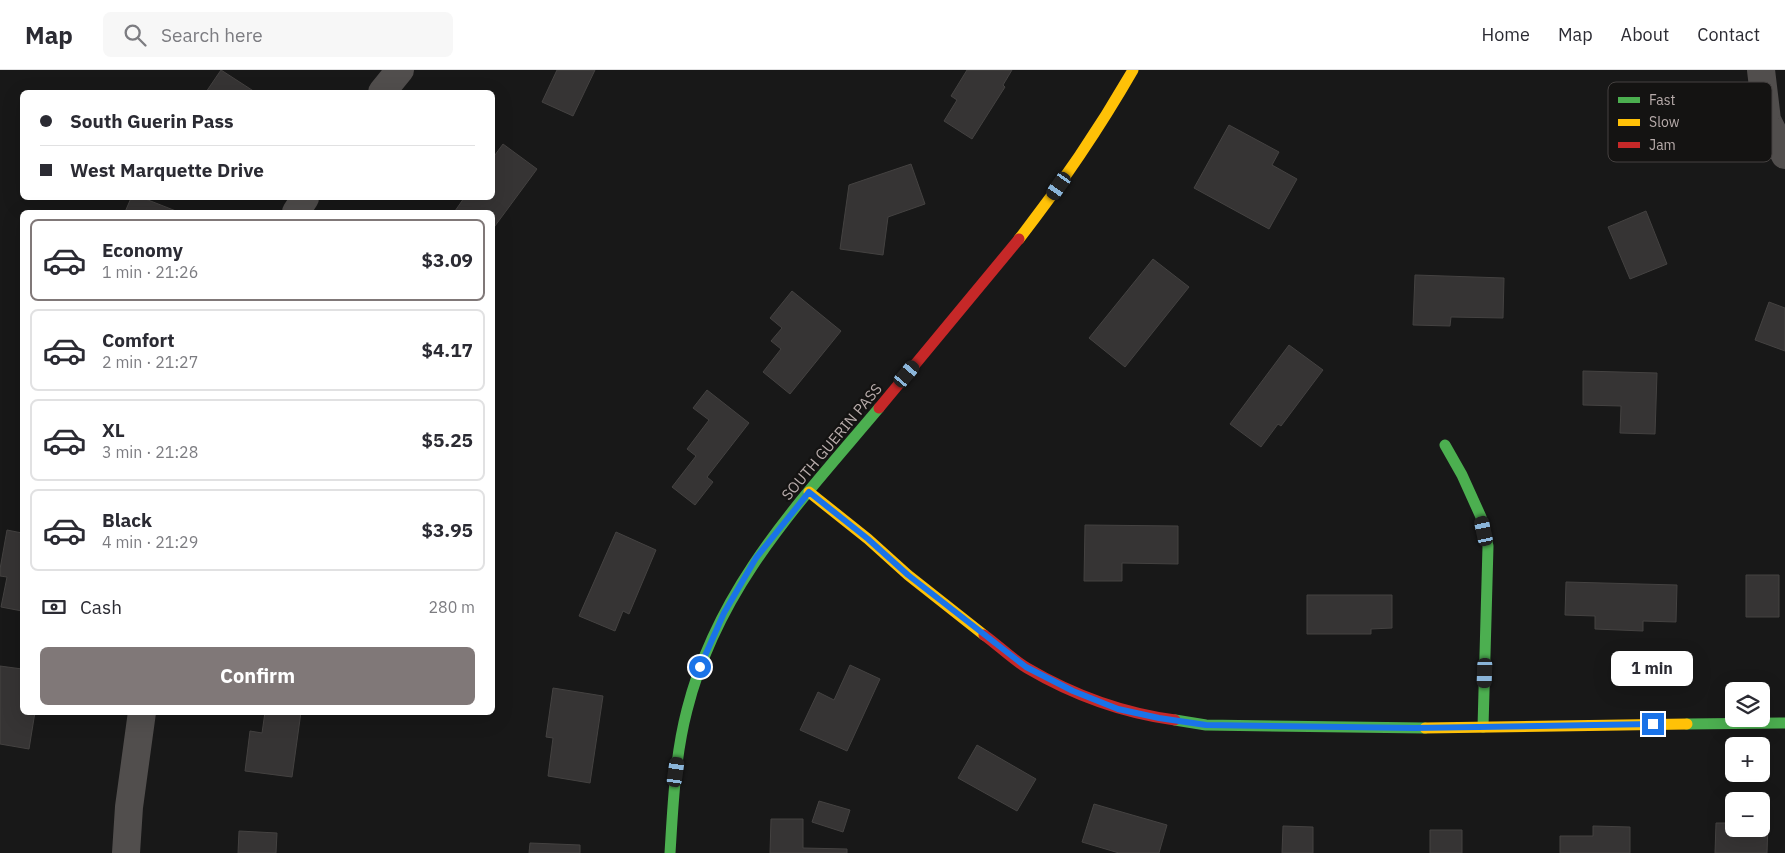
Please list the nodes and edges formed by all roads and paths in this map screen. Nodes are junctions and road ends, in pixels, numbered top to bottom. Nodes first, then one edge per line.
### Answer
1 (1133, 70) edge
2 (1772, 130) edge
3 (1785, 155) edge
4 (1445, 445) dead end
5 (809, 492) junction
6 (142, 715) edge
7 (1785, 723) edge
8 (1483, 727) junction
9 (126, 853) edge
10 (670, 853) edge

1 - 5 street, SOUTH GUERIN PASS
2 - 3 street
4 - 8 street
5 - 8 street
5 - 10 street, SOUTH GUERIN PASS
6 - 9 street
7 - 8 street

